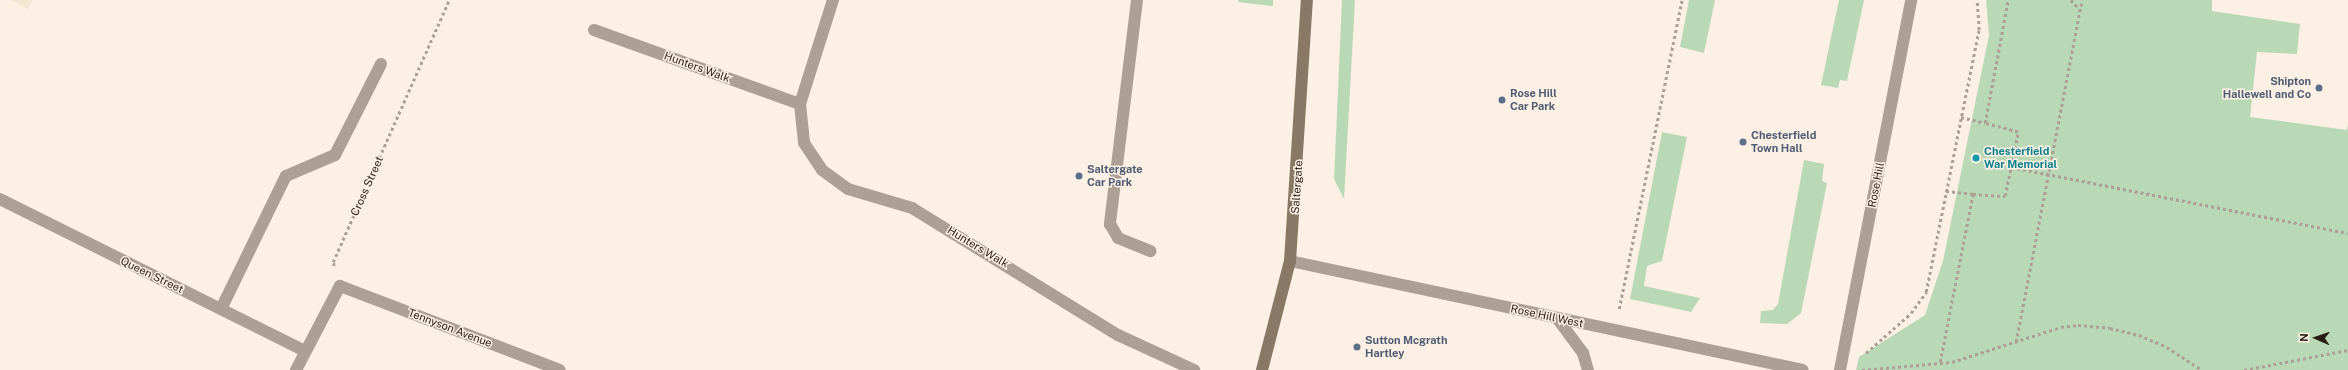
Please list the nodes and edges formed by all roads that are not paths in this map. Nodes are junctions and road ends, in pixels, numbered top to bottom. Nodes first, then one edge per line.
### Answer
1 (833, 0) edge
2 (1137, 0) edge
3 (1307, 0) edge
4 (1911, 0) edge
5 (594, 30) dead end
6 (381, 64) dead end
7 (800, 104) junction
8 (0, 200) edge
9 (1150, 251) dead end
10 (1290, 261) junction
11 (221, 309) junction
12 (1557, 318) junction
13 (305, 350) junction
14 (296, 370) edge
15 (560, 370) edge
16 (1194, 370) edge
17 (1262, 370) edge
18 (1588, 370) edge
19 (1803, 370) edge
20 (1840, 370) edge

1 - 7 street, Hunters Walk
2 - 9 street
3 - 10 street, Saltergate
4 - 20 street, Rose Hill
5 - 7 street, Hunters Walk
6 - 11 street
7 - 16 street, Hunters Walk
8 - 11 street, Queen Street
10 - 12 street, Rose Hill West
10 - 17 street, Saltergate
11 - 13 street, Queen Street
12 - 18 street
12 - 19 street, Rose Hill West
13 - 14 street
13 - 15 street, Tennyson Avenue

